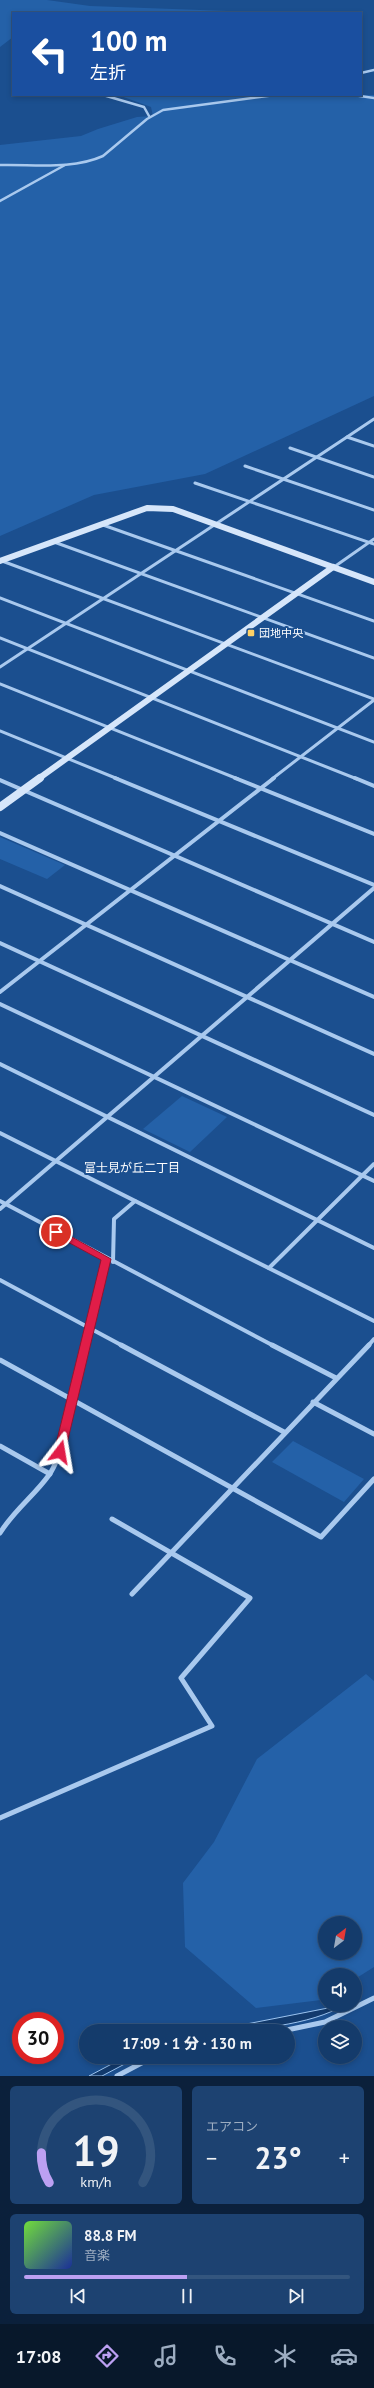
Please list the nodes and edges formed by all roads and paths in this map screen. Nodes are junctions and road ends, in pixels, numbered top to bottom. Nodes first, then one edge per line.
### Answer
1 (374, 70) edge
2 (362, 73) edge
3 (106, 96) edge
4 (268, 96) edge
5 (360, 96) edge
6 (374, 98) edge
7 (149, 116) junction
8 (67, 164) junction
9 (0, 165) edge
10 (0, 200) edge
11 (374, 419) edge
12 (347, 437) junction
13 (374, 446) edge
14 (290, 448) dead end
15 (316, 457) junction
16 (245, 466) dead end
17 (374, 477) edge
18 (284, 479) junction
19 (195, 483) dead end
20 (250, 501) junction
21 (374, 510) edge
22 (102, 524) junction
23 (215, 525) junction
24 (374, 539) edge
25 (54, 541) junction
26 (369, 542) junction
27 (374, 544) edge
28 (177, 550) junction
29 (1, 561) edge
30 (333, 567) junction
31 (142, 573) junction
32 (374, 582) edge
33 (298, 593) junction
34 (0, 598) edge
35 (104, 599) junction
36 (262, 618) junction
37 (374, 620) edge
38 (66, 624) junction
39 (0, 638) edge
40 (226, 644) junction
41 (28, 649) junction
42 (374, 658) edge
43 (0, 668) edge
44 (189, 671) junction
45 (0, 684) edge
46 (151, 698) junction
47 (374, 700) edge
48 (110, 728) junction
49 (338, 728) junction
50 (0, 731) edge
51 (374, 742) edge
52 (300, 758) junction
53 (67, 759) junction
54 (0, 780) edge
55 (374, 786) edge
56 (261, 788) junction
57 (23, 790) junction
58 (0, 807) edge
59 (219, 821) junction
60 (0, 833) edge
61 (374, 834) edge
62 (175, 855) junction
63 (374, 885) edge
64 (0, 886) edge
65 (374, 888) edge
66 (132, 889) junction
67 (87, 924) junction
68 (332, 924) junction
69 (374, 942) edge
70 (0, 943) edge
71 (290, 960) junction
72 (40, 961) junction
73 (0, 992) edge
74 (249, 996) junction
75 (374, 997) edge
76 (0, 1004) edge
77 (202, 1036) junction
78 (374, 1054) edge
79 (0, 1064) edge
80 (154, 1077) junction
81 (374, 1115) edge
82 (108, 1117) junction
83 (0, 1133) edge
84 (56, 1161) junction
85 (374, 1164) edge
86 (362, 1175) junction
87 (374, 1181) edge
88 (0, 1201) edge
89 (135, 1201) junction
90 (6, 1204) junction
91 (0, 1209) edge
92 (317, 1220) junction
93 (374, 1248) edge
94 (106, 1259) junction
95 (113, 1262) junction
96 (269, 1268) junction
97 (0, 1280) edge
98 (374, 1321) edge
99 (89, 1328) junction
100 (374, 1338) edge
101 (0, 1360) edge
102 (336, 1378) junction
103 (73, 1400) junction
104 (313, 1402) junction
105 (284, 1432) junction
106 (374, 1434) edge
107 (0, 1446) edge
108 (50, 1474) junction
109 (374, 1479) edge
110 (231, 1488) junction
111 (112, 1519) dead end
112 (0, 1533) edge
113 (171, 1552) junction
114 (132, 1594) dead end
115 (0, 1818) edge
116 (374, 1998) edge
117 (295, 2028) edge
118 (140, 2064) edge
119 (117, 2076) edge

1 - 2 street
3 - 7 street
4 - 7 street
5 - 6 street
7 - 8 street
8 - 9 street
8 - 10 street
11 - 12 street
12 - 13 street
12 - 15 street
14 - 15 street
15 - 17 street
15 - 18 street
16 - 18 street
18 - 20 street
18 - 21 street
19 - 20 street
20 - 23 street
20 - 26 street
22 - 23 street
22 - 25 street
22 - 28 street
23 - 28 street
23 - 30 street
24 - 26 street
25 - 29 street
25 - 31 street
26 - 27 street
26 - 30 street
28 - 31 street
28 - 33 street
29 - 35 street
30 - 32 street
30 - 33 street
31 - 35 street
31 - 36 street
33 - 36 street
33 - 37 street
34 - 38 street
35 - 38 street
35 - 40 street
36 - 40 street
36 - 42 street
38 - 41 street
38 - 44 street
39 - 41 street
40 - 44 street
40 - 47 street
41 - 43 street
41 - 46 street
44 - 46 street
44 - 49 street
45 - 48 street
46 - 48 street
46 - 52 street
47 - 49 street
48 - 53 street
48 - 56 street
49 - 51 street
49 - 52 street
50 - 53 street
52 - 55 street
52 - 56 street
53 - 57 street
53 - 59 street
54 - 57 street
56 - 59 street
56 - 61 street
57 - 58 street
57 - 62 street
59 - 62 street
59 - 63 street
60 - 66 street
62 - 66 street
62 - 68 street
64 - 67 street
65 - 68 street
66 - 67 street
66 - 71 street
67 - 72 street
67 - 74 street
68 - 69 street
68 - 71 street
70 - 72 street
71 - 74 street
71 - 75 street
72 - 73 street
72 - 77 street
74 - 77 street
74 - 78 street
76 - 80 street
77 - 80 street
77 - 81 street
79 - 82 street
80 - 82 street
80 - 86 street
82 - 84 street
82 - 92 street
83 - 84 street
84 - 89 street
84 - 90 street
85 - 86 street
86 - 87 street
86 - 92 street
88 - 90 street
89 - 95 street
89 - 96 street
90 - 91 street
90 - 94 street
92 - 93 street
92 - 96 street
94 - 95 street
94 - 99 street
95 - 102 street
96 - 98 street
97 - 99 street
99 - 103 street
99 - 105 street
100 - 102 street
101 - 103 street
102 - 104 street
103 - 108 street
103 - 110 street
104 - 105 street
104 - 106 street
105 - 110 street
107 - 108 street
108 - 112 street
109 - 110 street
110 - 113 street
111 - 113 street
113 - 114 street
113 - 115 street
116 - 117 street
118 - 119 street

